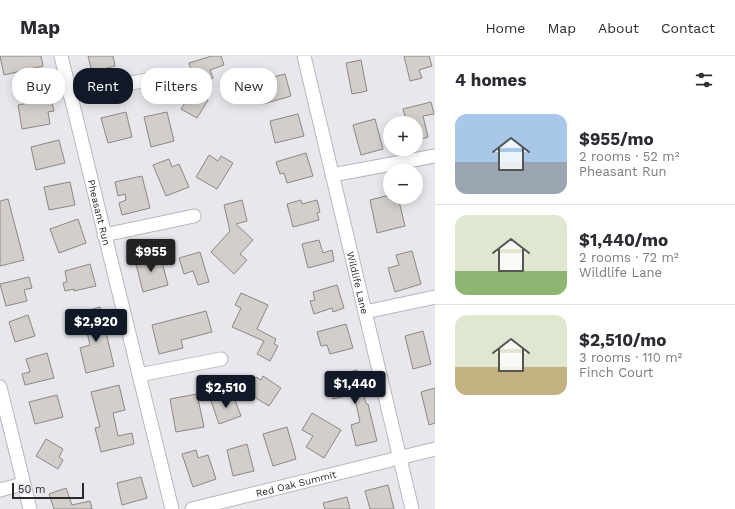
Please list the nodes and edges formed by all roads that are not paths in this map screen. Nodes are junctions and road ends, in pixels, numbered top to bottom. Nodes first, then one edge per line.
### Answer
1 (61, 56) edge
2 (304, 56) edge
3 (141, 81) edge
4 (70, 95) junction
5 (435, 156) edge
6 (332, 175) junction
7 (194, 216) dead end
8 (104, 235) junction
9 (435, 297) edge
10 (365, 312) junction
11 (221, 359) dead end
12 (139, 375) junction
13 (0, 387) edge
14 (435, 449) edge
15 (399, 458) junction
16 (24, 484) junction
17 (0, 490) edge
18 (30, 509) edge
19 (172, 509) edge
20 (192, 509) edge
21 (412, 509) edge

1 - 4 street, Pheasant Run
2 - 6 street, Wildlife Lane
3 - 4 street
4 - 8 street, Pheasant Run
5 - 6 street
6 - 10 street, Wildlife Lane
7 - 8 street
8 - 12 street, Pheasant Run
9 - 10 street
10 - 15 street, Wildlife Lane
11 - 12 street
12 - 19 street, Pheasant Run
13 - 16 street
14 - 15 street, Red Oak Summit
15 - 20 street, Red Oak Summit
15 - 21 street, Wildlife Lane
16 - 17 street
16 - 18 street

